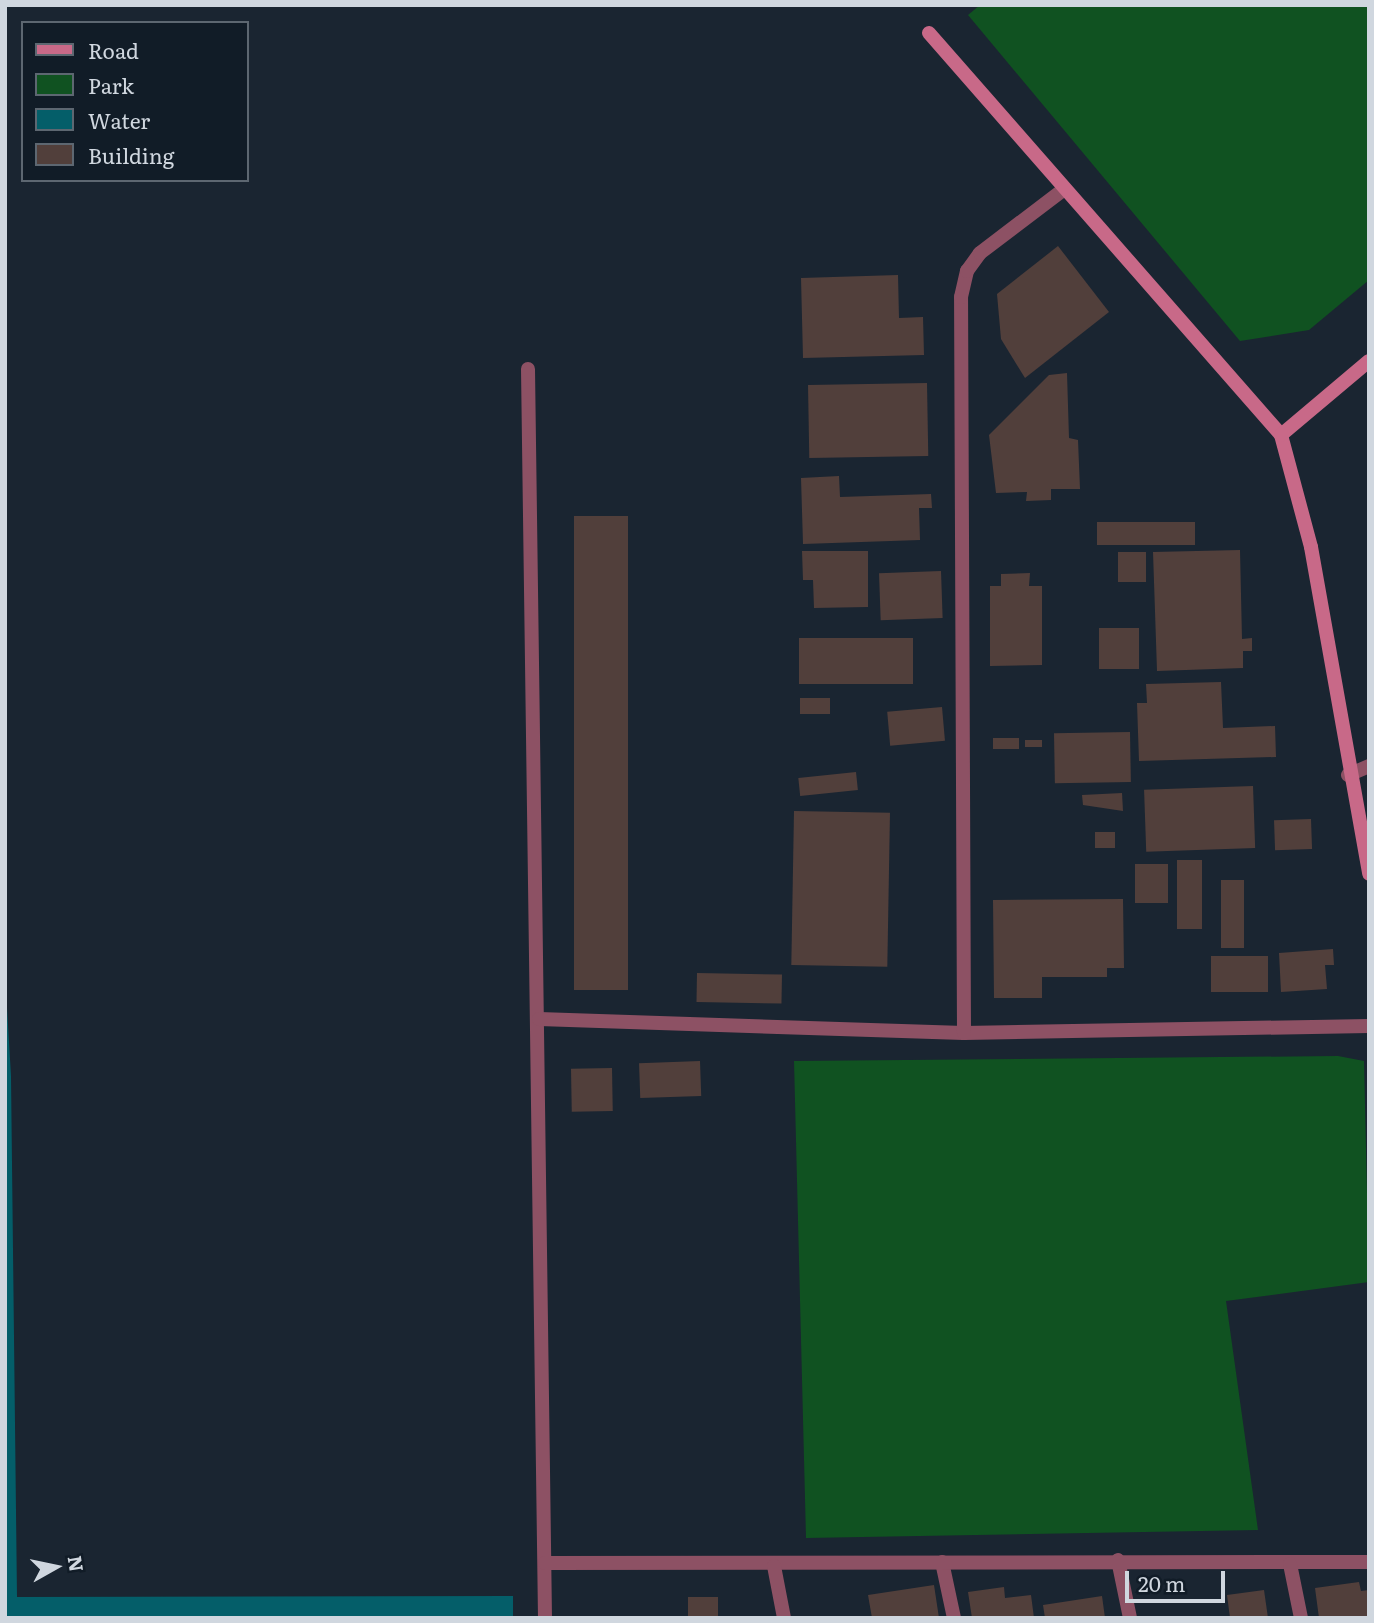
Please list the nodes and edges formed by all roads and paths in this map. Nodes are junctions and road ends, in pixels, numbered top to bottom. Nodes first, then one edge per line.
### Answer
1 (929, 33) dead end
2 (1063, 190) junction
3 (1369, 361) edge
4 (528, 369) dead end
5 (1281, 435) junction
6 (1369, 766) edge
7 (1348, 775) junction
8 (1369, 874) edge
9 (539, 1019) junction
10 (1369, 1027) edge
11 (964, 1033) junction
12 (1118, 1560) junction
13 (942, 1562) junction
14 (1369, 1562) edge
15 (545, 1563) junction
16 (1290, 1563) junction
17 (774, 1566) junction
18 (545, 1618) edge
19 (784, 1618) edge
20 (954, 1618) edge
21 (1130, 1618) edge
22 (1301, 1618) edge

1 - 2 street
2 - 5 street
2 - 11 street
3 - 5 street
4 - 9 street
5 - 7 street
6 - 7 street
7 - 8 street
9 - 11 street
9 - 15 street
10 - 11 street
12 - 13 street
12 - 16 street
12 - 21 street
13 - 17 street
13 - 20 street
14 - 16 street
15 - 17 street
15 - 18 street
16 - 22 street
17 - 19 street

